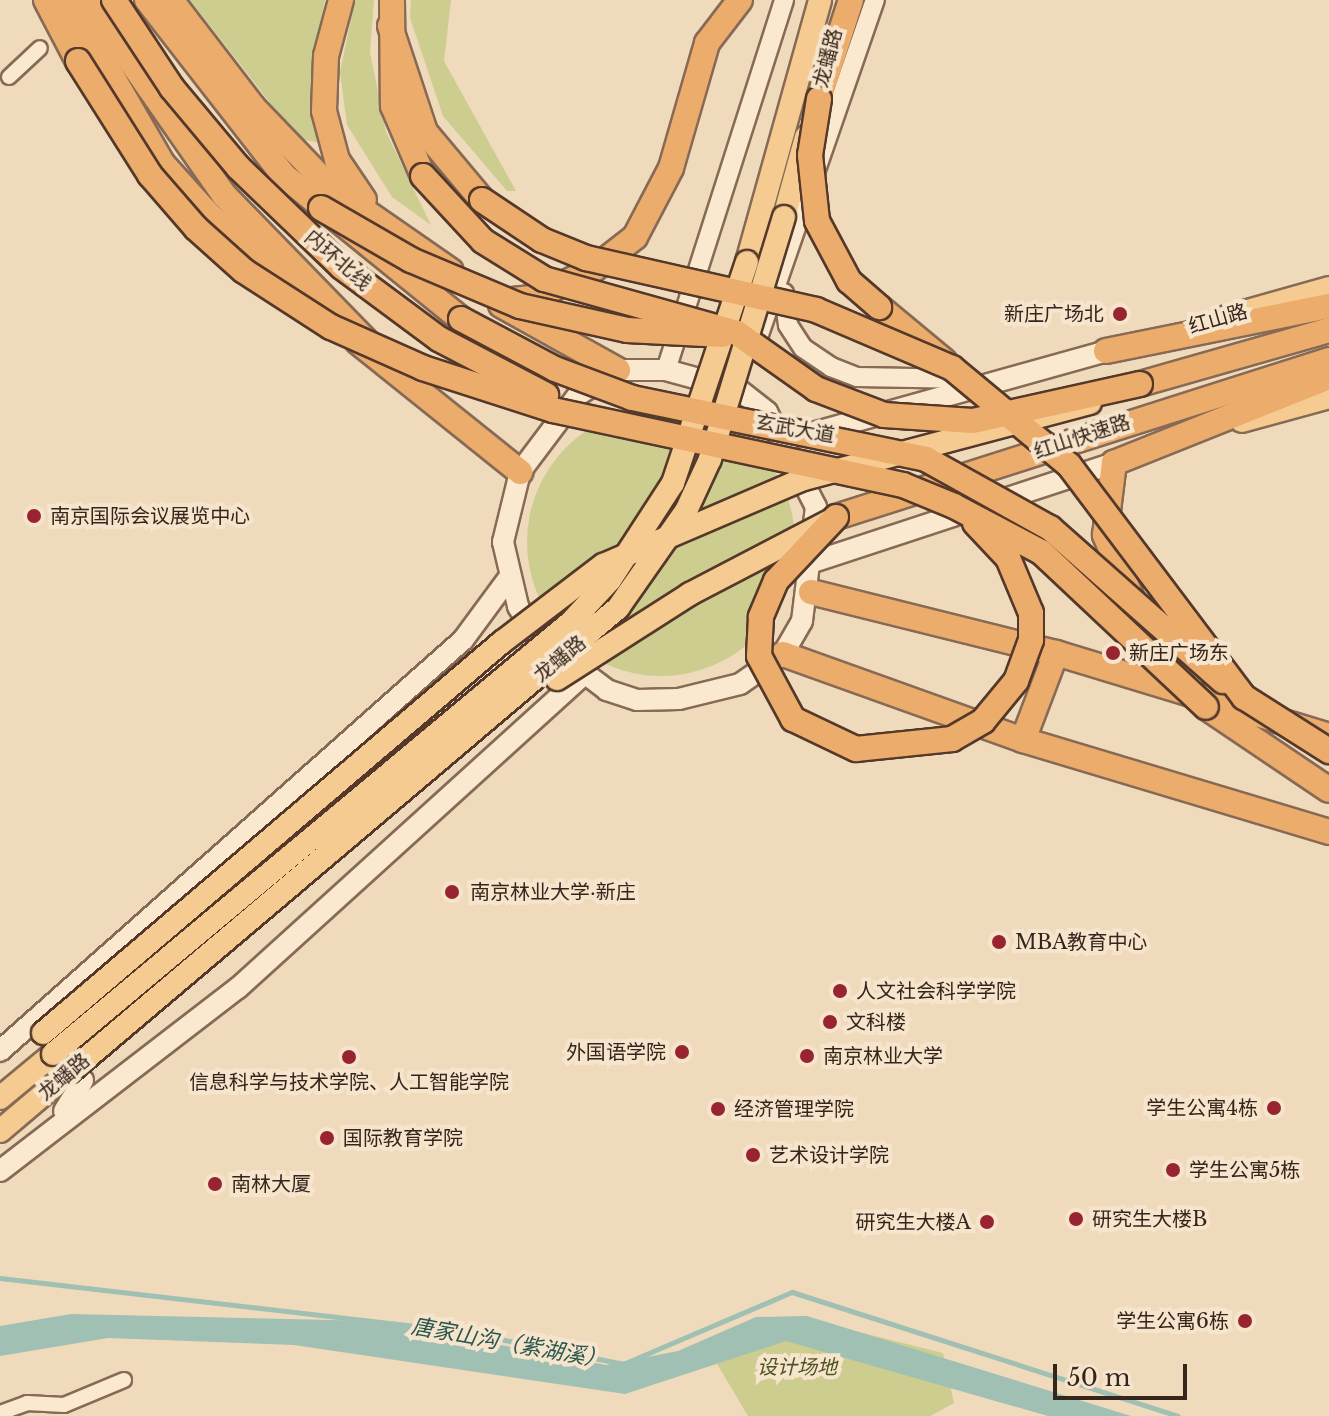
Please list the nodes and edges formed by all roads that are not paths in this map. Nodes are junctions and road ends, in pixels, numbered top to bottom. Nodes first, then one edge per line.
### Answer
1 (46, 0) edge
2 (68, 0) edge
3 (88, 0) edge
4 (114, 0) edge
5 (147, 0) edge
6 (171, 0) edge
7 (341, 0) edge
8 (392, 0) edge
9 (740, 0) edge
10 (784, 0) edge
11 (820, 0) edge
12 (844, 0) edge
13 (851, 0) edge
14 (875, 0) edge
15 (390, 26) junction
16 (40, 48) dead end
17 (9, 77) dead end
18 (321, 208) junction
19 (381, 220) junction
20 (787, 258) junction
21 (1329, 288) edge
22 (480, 292) junction
23 (1329, 306) edge
24 (1329, 330) edge
25 (737, 333) junction
26 (1106, 351) junction
27 (1329, 360) edge
28 (952, 368) junction
29 (618, 370) junction
30 (666, 370) junction
31 (1329, 377) edge
32 (985, 379) junction
33 (404, 381) junction
34 (1140, 384) junction
35 (739, 390) junction
36 (1329, 397) edge
37 (634, 431) junction
38 (1194, 434) junction
39 (786, 442) junction
40 (1114, 463) junction
41 (520, 472) junction
42 (954, 506) junction
43 (836, 517) junction
44 (813, 562) junction
45 (508, 579) junction
46 (811, 592) junction
47 (1056, 653) junction
48 (783, 654) junction
49 (584, 674) junction
50 (1237, 700) junction
51 (1329, 736) edge
52 (1023, 740) junction
53 (1329, 751) edge
54 (1329, 790) edge
55 (1329, 832) edge
56 (43, 1033) joint
57 (4, 1048) edge
58 (83, 1080) joint
59 (0, 1098) edge
60 (58, 1122) junction
61 (0, 1131) edge
62 (0, 1171) edge
63 (124, 1380) dead end
64 (66, 1410) edge
65 (0, 1413) edge

1 - 37 highway, bridge
2 - 33 highway
3 - 33 highway
4 - 37 highway, 内环北线, bridge
5 - 18 highway, 内环北线
6 - 19 highway
7 - 19 highway
8 - 15 highway
9 - 22 highway
10 - 30 street
11 - 59 main road, 龙蟠路, bridge
12 - 61 main road, 龙蟠路, bridge
13 - 28 highway, bridge
14 - 20 street, 龙蟠路
15 - 25 highway, 红山快速路, bridge
15 - 28 highway, bridge
16 - 17 street
18 - 22 highway, bridge
18 - 50 highway, 玄武大道, bridge
19 - 22 highway
20 - 32 street
20 - 35 street, 龙蟠路
21 - 26 main road, 红山路
22 - 25 highway, bridge
22 - 29 highway
23 - 26 highway
24 - 34 highway, 红山快速路
25 - 34 highway, 红山快速路, bridge
26 - 32 main road
27 - 43 highway, 红山快速路, bridge
28 - 50 highway, bridge
29 - 30 main road
29 - 41 main road
30 - 35 main road
31 - 38 highway
32 - 39 main road
33 - 41 highway
34 - 56 main road, bridge
35 - 39 main road
36 - 38 main road
37 - 42 highway, 玄武大道, bridge
38 - 40 highway
39 - 44 main road
40 - 44 main road
40 - 50 highway
41 - 45 main road
42 - 43 highway, bridge
42 - 54 highway, 玄武大道, bridge
43 - 58 main road, bridge
44 - 46 main road
45 - 49 main road
45 - 57 main road
46 - 47 highway
46 - 48 main road
47 - 50 highway
47 - 52 highway
48 - 49 main road
48 - 52 highway
49 - 60 main road
50 - 51 highway
50 - 53 highway, bridge
52 - 55 highway
56 - 57 main road
58 - 60 main road
60 - 62 main road
63 - 64 street
64 - 65 street

